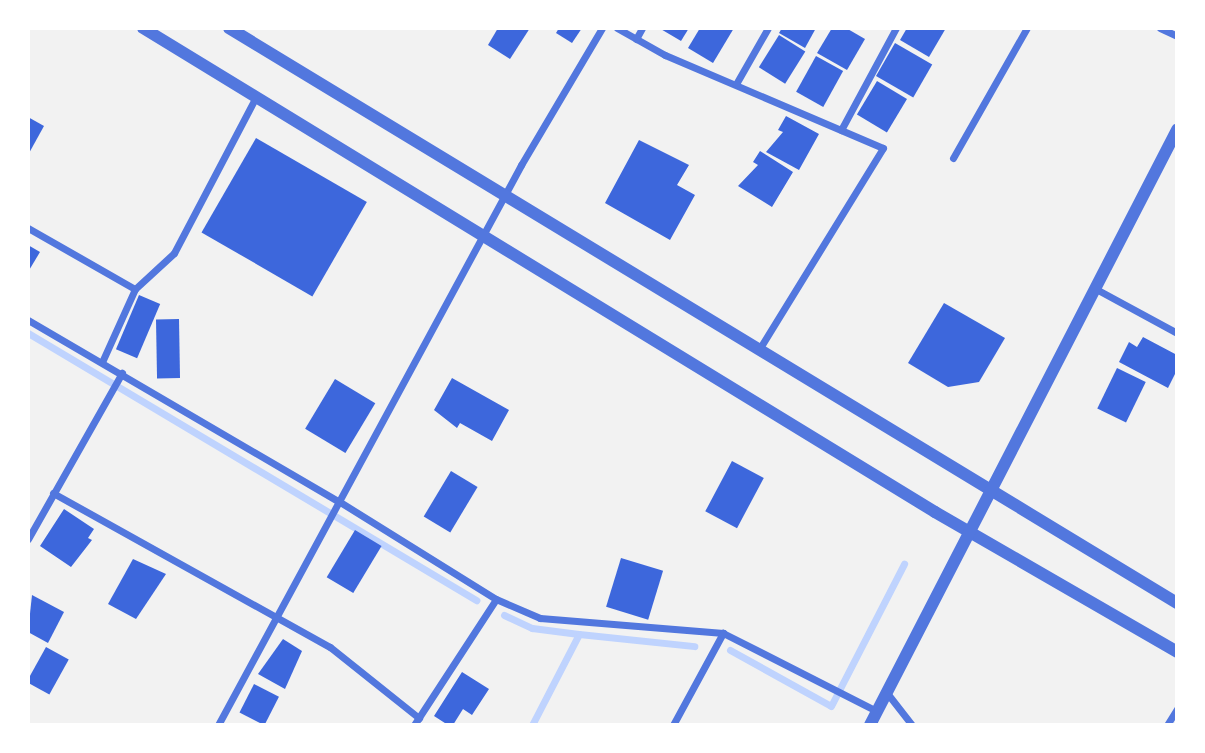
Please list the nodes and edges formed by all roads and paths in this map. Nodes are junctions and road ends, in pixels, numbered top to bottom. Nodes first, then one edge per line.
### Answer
1 (143, 28) edge
2 (229, 28) edge
3 (602, 28) edge
4 (617, 28) edge
5 (642, 28) edge
6 (768, 28) edge
7 (896, 28) edge
8 (1027, 28) edge
9 (1160, 28) edge
10 (1177, 36) edge
11 (636, 39) junction
12 (736, 84) junction
13 (256, 97) junction
14 (841, 130) junction
15 (1177, 130) edge
16 (953, 158) dead end
17 (507, 195) junction
18 (28, 228) edge
19 (484, 237) junction
20 (135, 289) junction
21 (1096, 289) junction
22 (28, 320) edge
23 (1177, 333) edge
24 (760, 348) junction
25 (102, 362) junction
26 (118, 380) junction
27 (992, 490) junction
28 (53, 493) junction
29 (336, 509) junction
30 (970, 532) junction
31 (28, 539) edge
32 (496, 599) junction
33 (1177, 603) edge
34 (278, 616) junction
35 (723, 634) junction
36 (1177, 652) edge
37 (887, 693) junction
38 (1177, 709) edge
39 (877, 711) junction
40 (417, 722) edge
41 (218, 725) edge
42 (673, 725) edge
43 (870, 725) edge
44 (912, 725) edge
45 (1167, 725) edge

1 - 13 street
2 - 17 street
3 - 17 street
4 - 11 street
5 - 11 street
6 - 12 street
7 - 14 street
8 - 16 street
9 - 10 street
11 - 12 street
12 - 14 street
13 - 19 street
13 - 20 street
14 - 24 street
15 - 21 street
17 - 19 street
17 - 24 street
18 - 20 street
19 - 29 street
19 - 30 street
20 - 25 street
21 - 23 street
21 - 27 street
22 - 25 street
24 - 27 street
25 - 26 street
26 - 28 street
26 - 29 street
27 - 30 street
27 - 33 street
28 - 31 street
28 - 34 street
29 - 32 street
29 - 34 street
30 - 36 street
30 - 37 street
32 - 35 street
32 - 40 street
34 - 40 street
34 - 41 street
35 - 39 street
35 - 42 street
37 - 39 street
37 - 44 street
38 - 45 street
39 - 43 street

